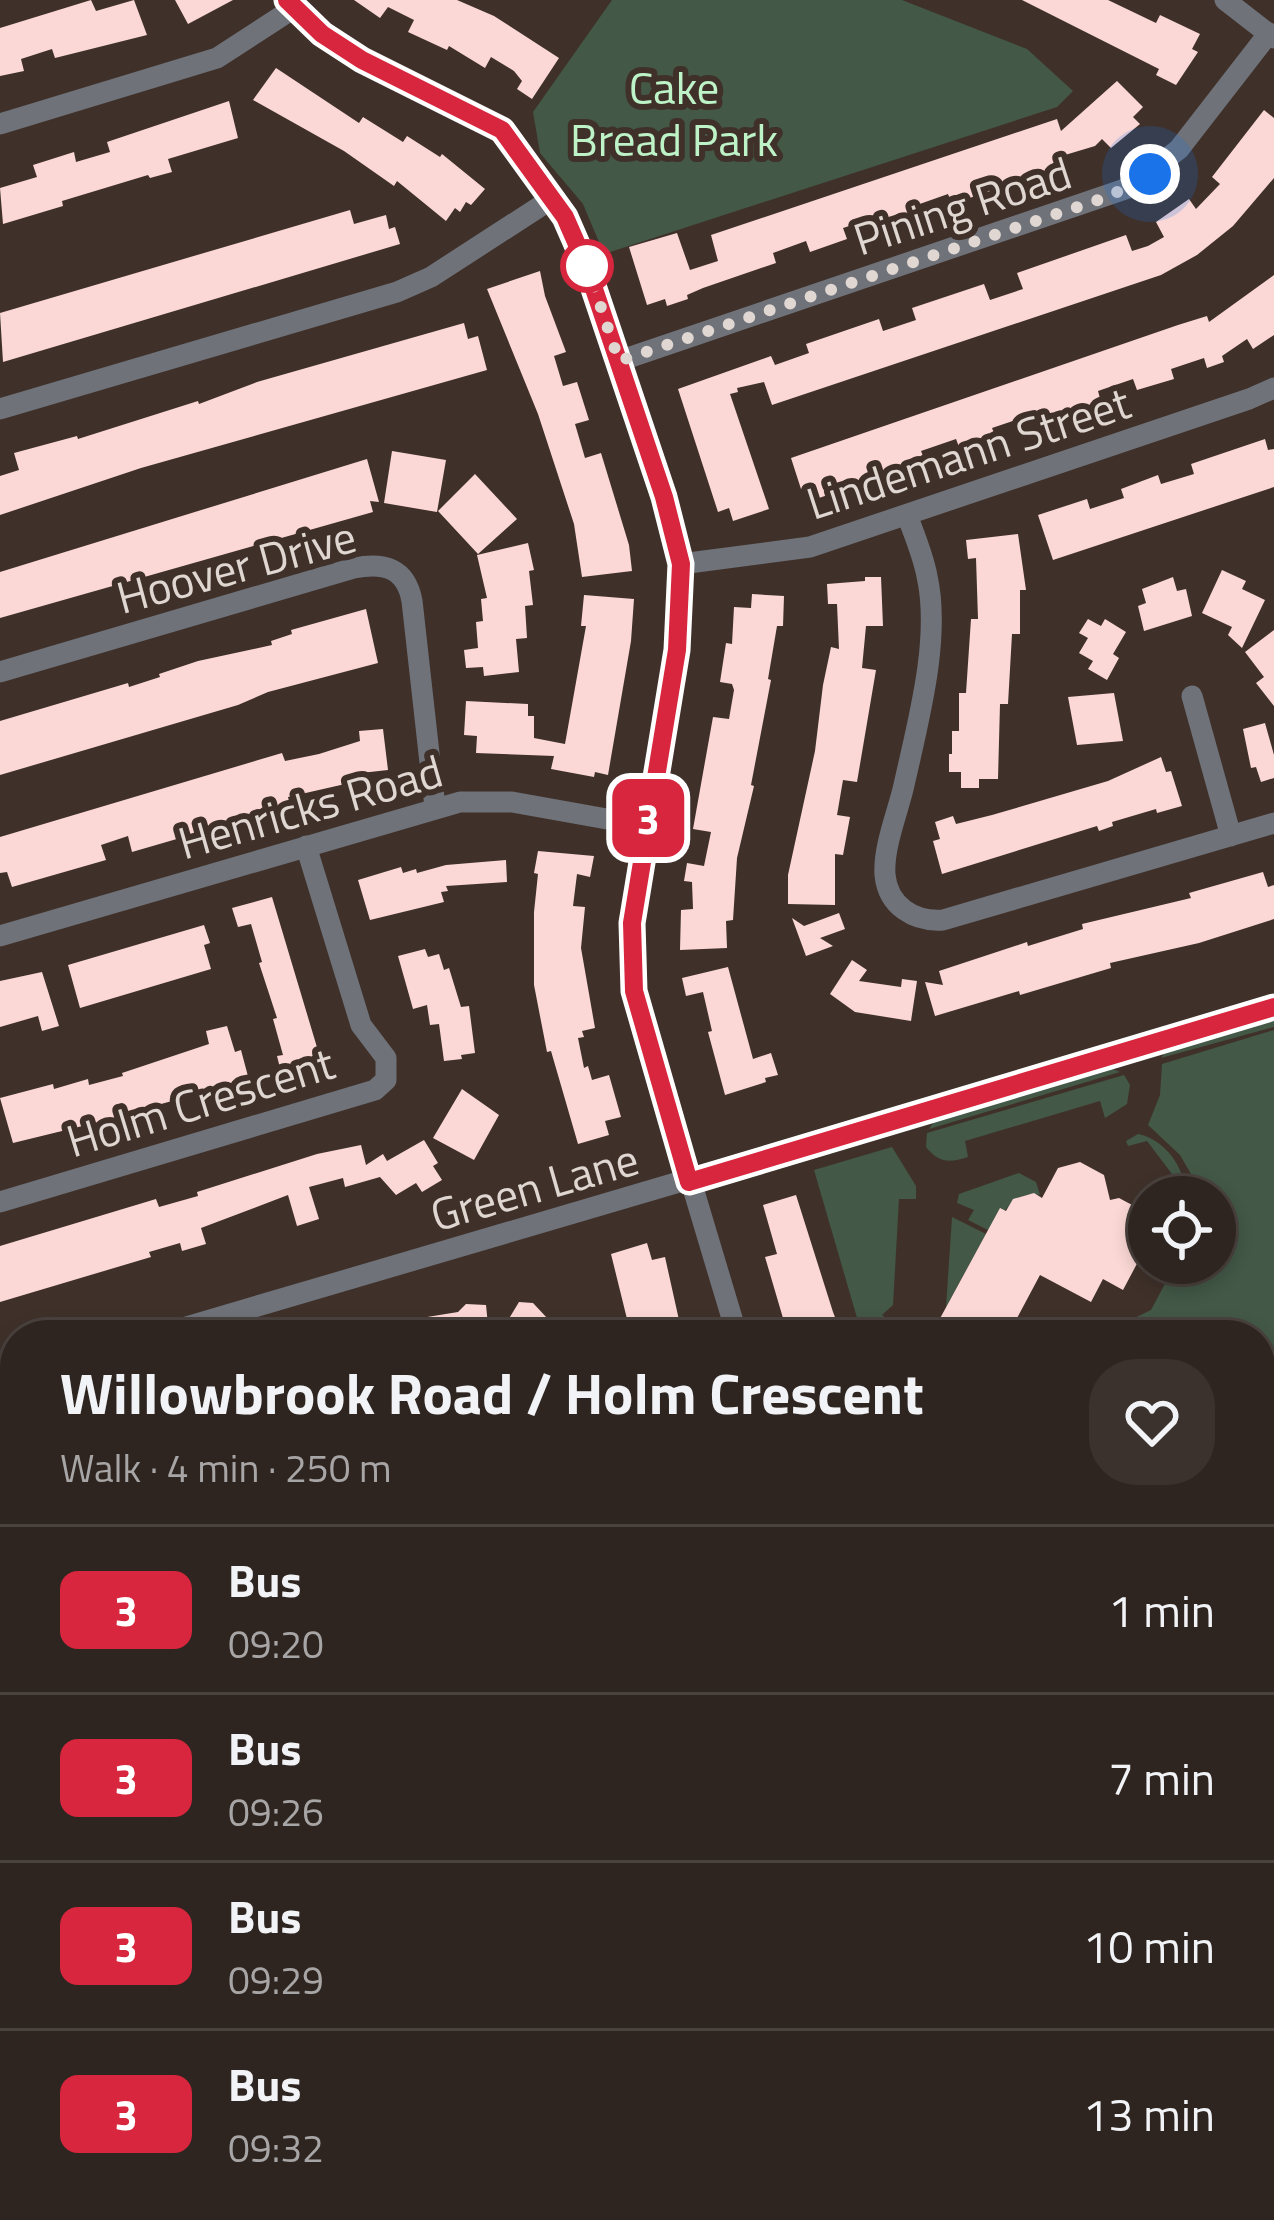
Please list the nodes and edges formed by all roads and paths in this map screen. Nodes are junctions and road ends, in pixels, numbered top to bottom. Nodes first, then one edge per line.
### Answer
1 (1225, 0) edge
2 (291, 4) edge
3 (1272, 35) edge
4 (0, 124) edge
5 (553, 198) junction
6 (619, 361) junction
7 (1274, 388) edge
8 (0, 409) edge
9 (907, 514) junction
10 (681, 564) junction
11 (0, 672) edge
12 (1192, 696) dead end
13 (435, 807) junction
14 (1274, 823) edge
15 (646, 826) junction
16 (1232, 836) junction
17 (306, 846) junction
18 (0, 936) edge
19 (1274, 1007) edge
20 (689, 1182) junction
21 (0, 1202) edge
22 (211, 1320) edge
23 (731, 1320) edge

1 - 3 street
2 - 4 street
2 - 5 street
3 - 6 street, Pining Road
5 - 6 street
5 - 8 street
6 - 10 street
7 - 9 street, Lindemann Street
9 - 10 street, Lindemann Street
9 - 16 street
10 - 15 street
11 - 13 street, Hoover Drive
12 - 16 street
13 - 15 street, Henricks Road
13 - 17 street, Henricks Road
14 - 16 street
15 - 20 street
17 - 18 street, Henricks Road
17 - 21 street, Holm Crescent
19 - 20 street, Green Lane
20 - 22 street, Green Lane
20 - 23 street

